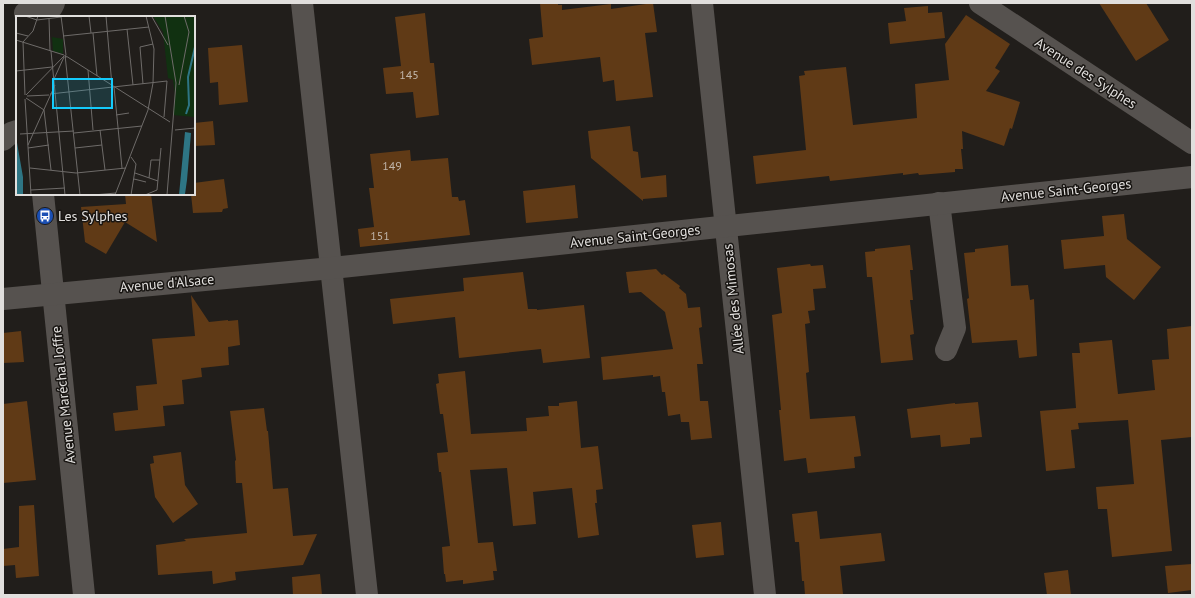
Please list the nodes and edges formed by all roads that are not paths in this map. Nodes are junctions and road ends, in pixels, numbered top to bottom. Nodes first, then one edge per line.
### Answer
1 (54, 3) edge
2 (302, 3) edge
3 (702, 3) edge
4 (980, 3) edge
5 (25, 11) edge
6 (16, 131) edge
7 (3, 140) edge
8 (1192, 143) edge
9 (1192, 177) edge
10 (43, 195) edge
11 (939, 204) junction
12 (725, 226) junction
13 (332, 268) junction
14 (53, 294) junction
15 (3, 299) edge
16 (946, 350) dead end
17 (84, 595) edge
18 (367, 595) edge
19 (765, 595) edge

1 - 5 street
2 - 13 street
3 - 12 street, Allée des Mimosas
4 - 8 street, Avenue des Sylphes
6 - 7 street
9 - 11 street, Avenue Saint-Georges
10 - 14 street, Avenue Maréchal Joffre
11 - 12 street, Avenue Saint-Georges
11 - 16 street
12 - 13 street, Avenue Saint-Georges
12 - 19 street, Allée des Mimosas
13 - 14 street, Avenue d'Alsace
13 - 18 street
14 - 15 street, Avenue d'Alsace
14 - 17 street, Avenue Maréchal Joffre

